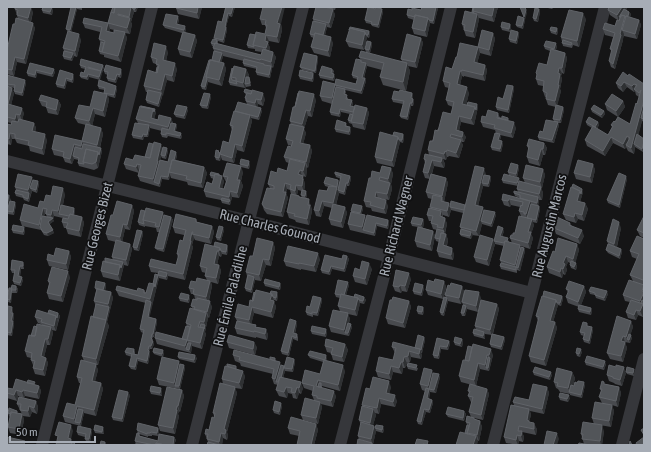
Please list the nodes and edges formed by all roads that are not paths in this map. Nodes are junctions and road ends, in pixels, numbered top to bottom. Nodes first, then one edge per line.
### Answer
1 (152, 7) edge
2 (303, 7) edge
3 (451, 7) edge
4 (605, 7) edge
5 (7, 161) edge
6 (107, 186) junction
7 (249, 221) junction
8 (389, 257) junction
9 (532, 293) junction
10 (644, 359) edge
11 (42, 445) edge
12 (192, 445) edge
13 (340, 445) edge
14 (493, 445) edge
15 (622, 445) edge

1 - 6 street, Rue Georges Bizet
2 - 7 street, Rue Émile Paladilhe
3 - 8 street, Rue Richard Wagner
4 - 9 street, Rue Augustin Marcos
5 - 6 street, Rue Charles Gounod
6 - 7 street, Rue Charles Gounod
6 - 11 street, Rue Georges Bizet
7 - 8 street, Rue Charles Gounod
7 - 12 street, Rue Émile Paladilhe
8 - 9 street, Rue Charles Gounod
8 - 13 street, Rue Richard Wagner
9 - 14 street, Rue Augustin Marcos
10 - 15 street

